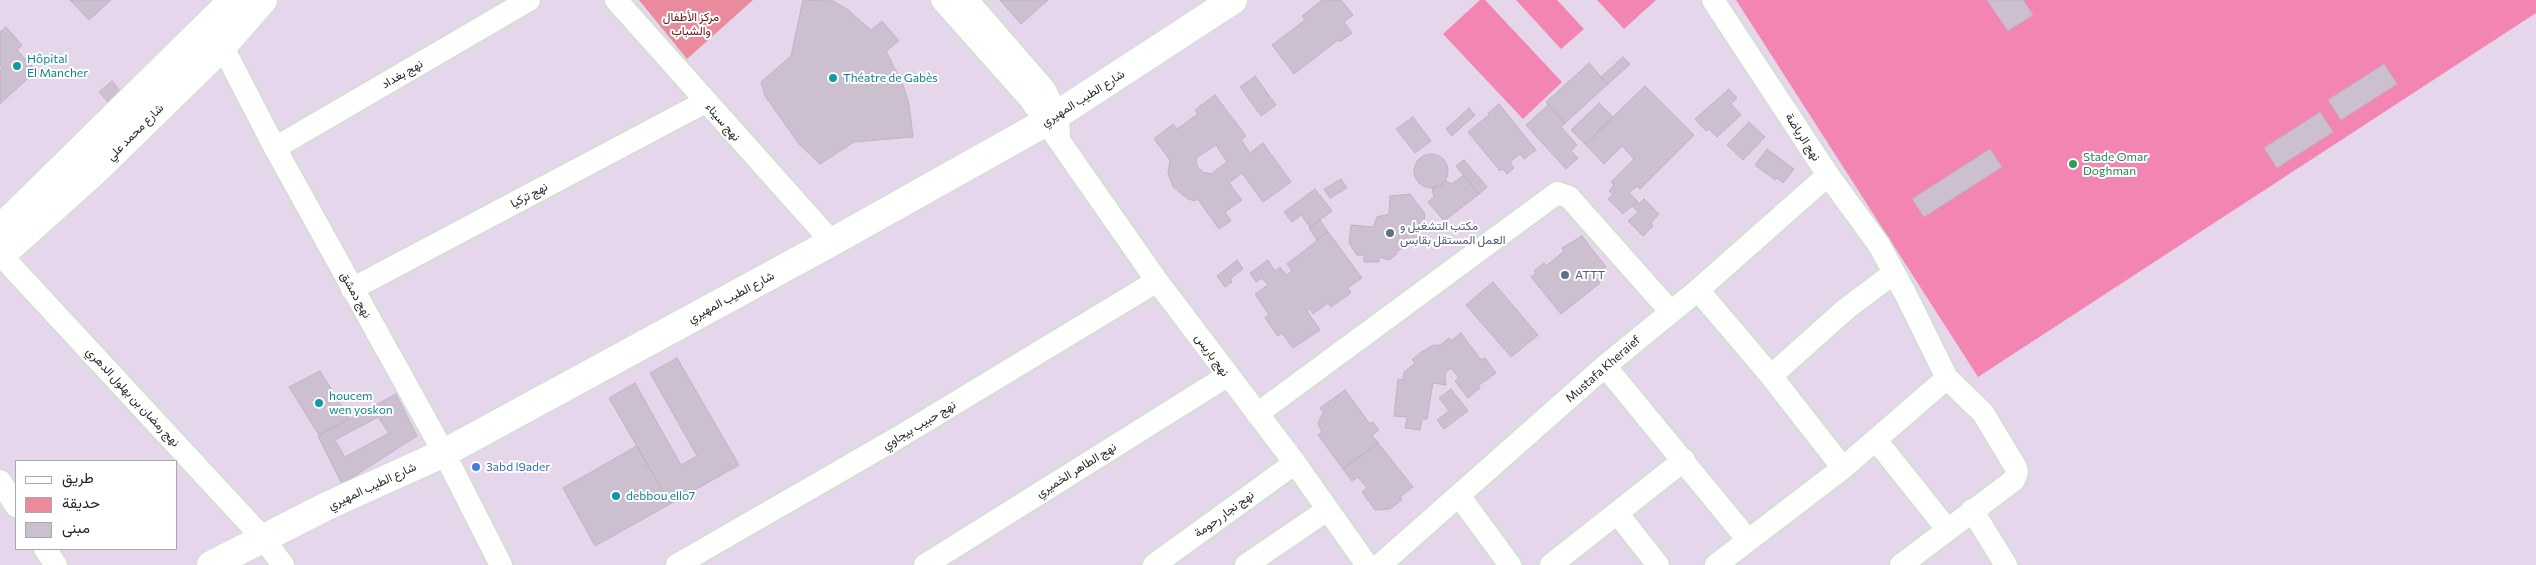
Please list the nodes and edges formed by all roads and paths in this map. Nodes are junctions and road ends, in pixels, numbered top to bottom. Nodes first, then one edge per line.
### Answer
1 (233, 0) edge
2 (263, 0) edge
3 (529, 0) edge
4 (616, 0) edge
5 (942, 0) edge
6 (967, 0) edge
7 (1713, 0) edge
8 (1222, 4) edge
9 (217, 35) junction
10 (705, 102) junction
11 (1054, 127) junction
12 (275, 148) junction
13 (1828, 175) junction
14 (832, 242) junction
15 (0, 249) edge
16 (1894, 273) junction
17 (1157, 280) junction
18 (352, 289) junction
19 (1698, 290) junction
20 (1671, 312) junction
21 (1605, 366) junction
22 (1227, 376) junction
23 (1771, 376) junction
24 (1947, 378) junction
25 (1257, 414) junction
26 (1876, 440) junction
27 (444, 453) junction
28 (1684, 460) junction
29 (1295, 463) junction
30 (1843, 468) junction
31 (0, 481) edge
32 (1460, 497) junction
33 (15, 504) edge
34 (1327, 510) junction
35 (1972, 510) junction
36 (1618, 512) junction
37 (1947, 529) junction
38 (263, 538) junction
39 (1748, 540) junction
40 (46, 550) edge
41 (56, 565) edge
42 (212, 565) edge
43 (283, 565) edge
44 (501, 565) edge
45 (677, 565) edge
46 (925, 565) edge
47 (1154, 565) edge
48 (1246, 565) edge
49 (1366, 565) edge
50 (1380, 565) edge
51 (1510, 565) edge
52 (1551, 565) edge
53 (1658, 565) edge
54 (1716, 565) edge
55 (1901, 565) edge
56 (2006, 565) edge

1 - 9 street, شارع محمد علي
2 - 9 street, شارع محمد علي
3 - 12 street, نهج بغداد
4 - 10 street, نهج سيناء
5 - 11 street, نهج باريس
6 - 11 street, نهج باريس
7 - 13 street, نهج الرياضة
8 - 11 street, شارع الطيب المهيري
9 - 12 street, نهج دمشق
9 - 15 street, شارع محمد علي
10 - 14 street, نهج سيناء
10 - 18 street, نهج تركيا
11 - 14 street, شارع الطيب المهيري
11 - 17 street, نهج باريس
12 - 18 street, نهج دمشق
13 - 16 street, نهج الرياضة
13 - 19 street, Mustafa Kheraief
14 - 27 street, شارع الطيب المهيري
15 - 38 street, نهج رمضان بن بهلول الدهري
16 - 23 street
16 - 24 street, نهج الرياضة
17 - 22 street, نهج باريس
17 - 45 street, نهج حبيب بيجاوي
18 - 27 street, نهج دمشق
19 - 20 street, Mustafa Kheraief
19 - 23 street
20 - 21 street, Mustafa Kheraief
20 - 25 street
21 - 28 street
21 - 32 street, Mustafa Kheraief
22 - 25 street, نهج باريس
22 - 46 street, نهج الطاهر الخميري
23 - 30 street
24 - 26 street
24 - 35 street, نهج الرياضة
25 - 29 street, نهج باريس
26 - 30 street
26 - 37 street
27 - 38 street, شارع الطيب المهيري
27 - 44 street, نهج دمشق
28 - 36 street
28 - 39 street
29 - 34 street, نهج باريس
29 - 47 street, نهج نجار رحومة
30 - 39 street
31 - 33 street
32 - 50 street, Mustafa Kheraief
32 - 51 street
34 - 48 street
34 - 49 street, نهج باريس
35 - 37 street
35 - 56 street
36 - 52 street
36 - 53 street
37 - 55 street
38 - 42 street, شارع الطيب المهيري
38 - 43 street, نهج رمضان بن بهلول الدهري
39 - 54 street
40 - 41 street

